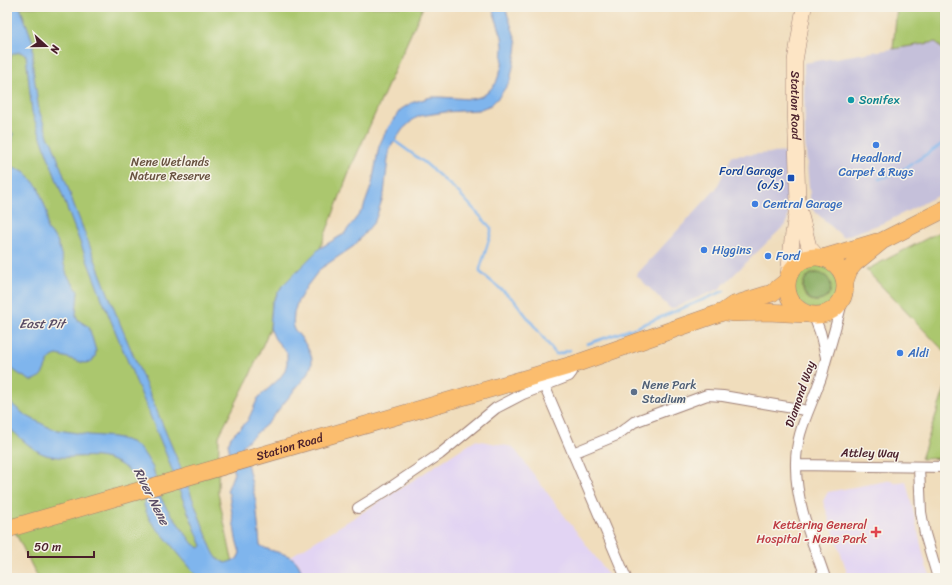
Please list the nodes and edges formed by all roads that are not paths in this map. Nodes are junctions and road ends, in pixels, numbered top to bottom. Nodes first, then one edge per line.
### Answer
1 (804, 7) edge
2 (798, 204) junction
3 (945, 209) edge
4 (882, 241) junction
5 (820, 257) junction
6 (787, 278) junction
7 (845, 281) junction
8 (843, 298) junction
9 (723, 312) junction
10 (809, 315) junction
11 (826, 357) junction
12 (572, 365) junction
13 (544, 385) junction
14 (807, 411) junction
15 (573, 453) junction
16 (796, 465) junction
17 (919, 467) junction
18 (945, 467) edge
19 (358, 508) dead end
20 (7, 529) edge
21 (626, 578) edge
22 (825, 578) edge
23 (938, 578) edge

1 - 2 main road, Station Road
2 - 5 main road, Station Road
2 - 6 main road, Station Road
3 - 4 highway
4 - 5 highway
4 - 7 highway
5 - 6 highway
5 - 7 highway
6 - 9 highway, Station Road
6 - 10 highway
7 - 8 highway
8 - 10 highway
8 - 11 street, Diamond Way
9 - 10 highway, Station Road
9 - 12 highway, Station Road
10 - 11 street, Diamond Way
11 - 14 street, Diamond Way
12 - 13 street
12 - 20 highway, Station Road
13 - 15 street
13 - 19 street
14 - 15 street
14 - 16 street, Diamond Way
15 - 21 street
16 - 17 street, Attley Way
16 - 22 street, Diamond Way
17 - 18 street, Attley Way
17 - 23 street

